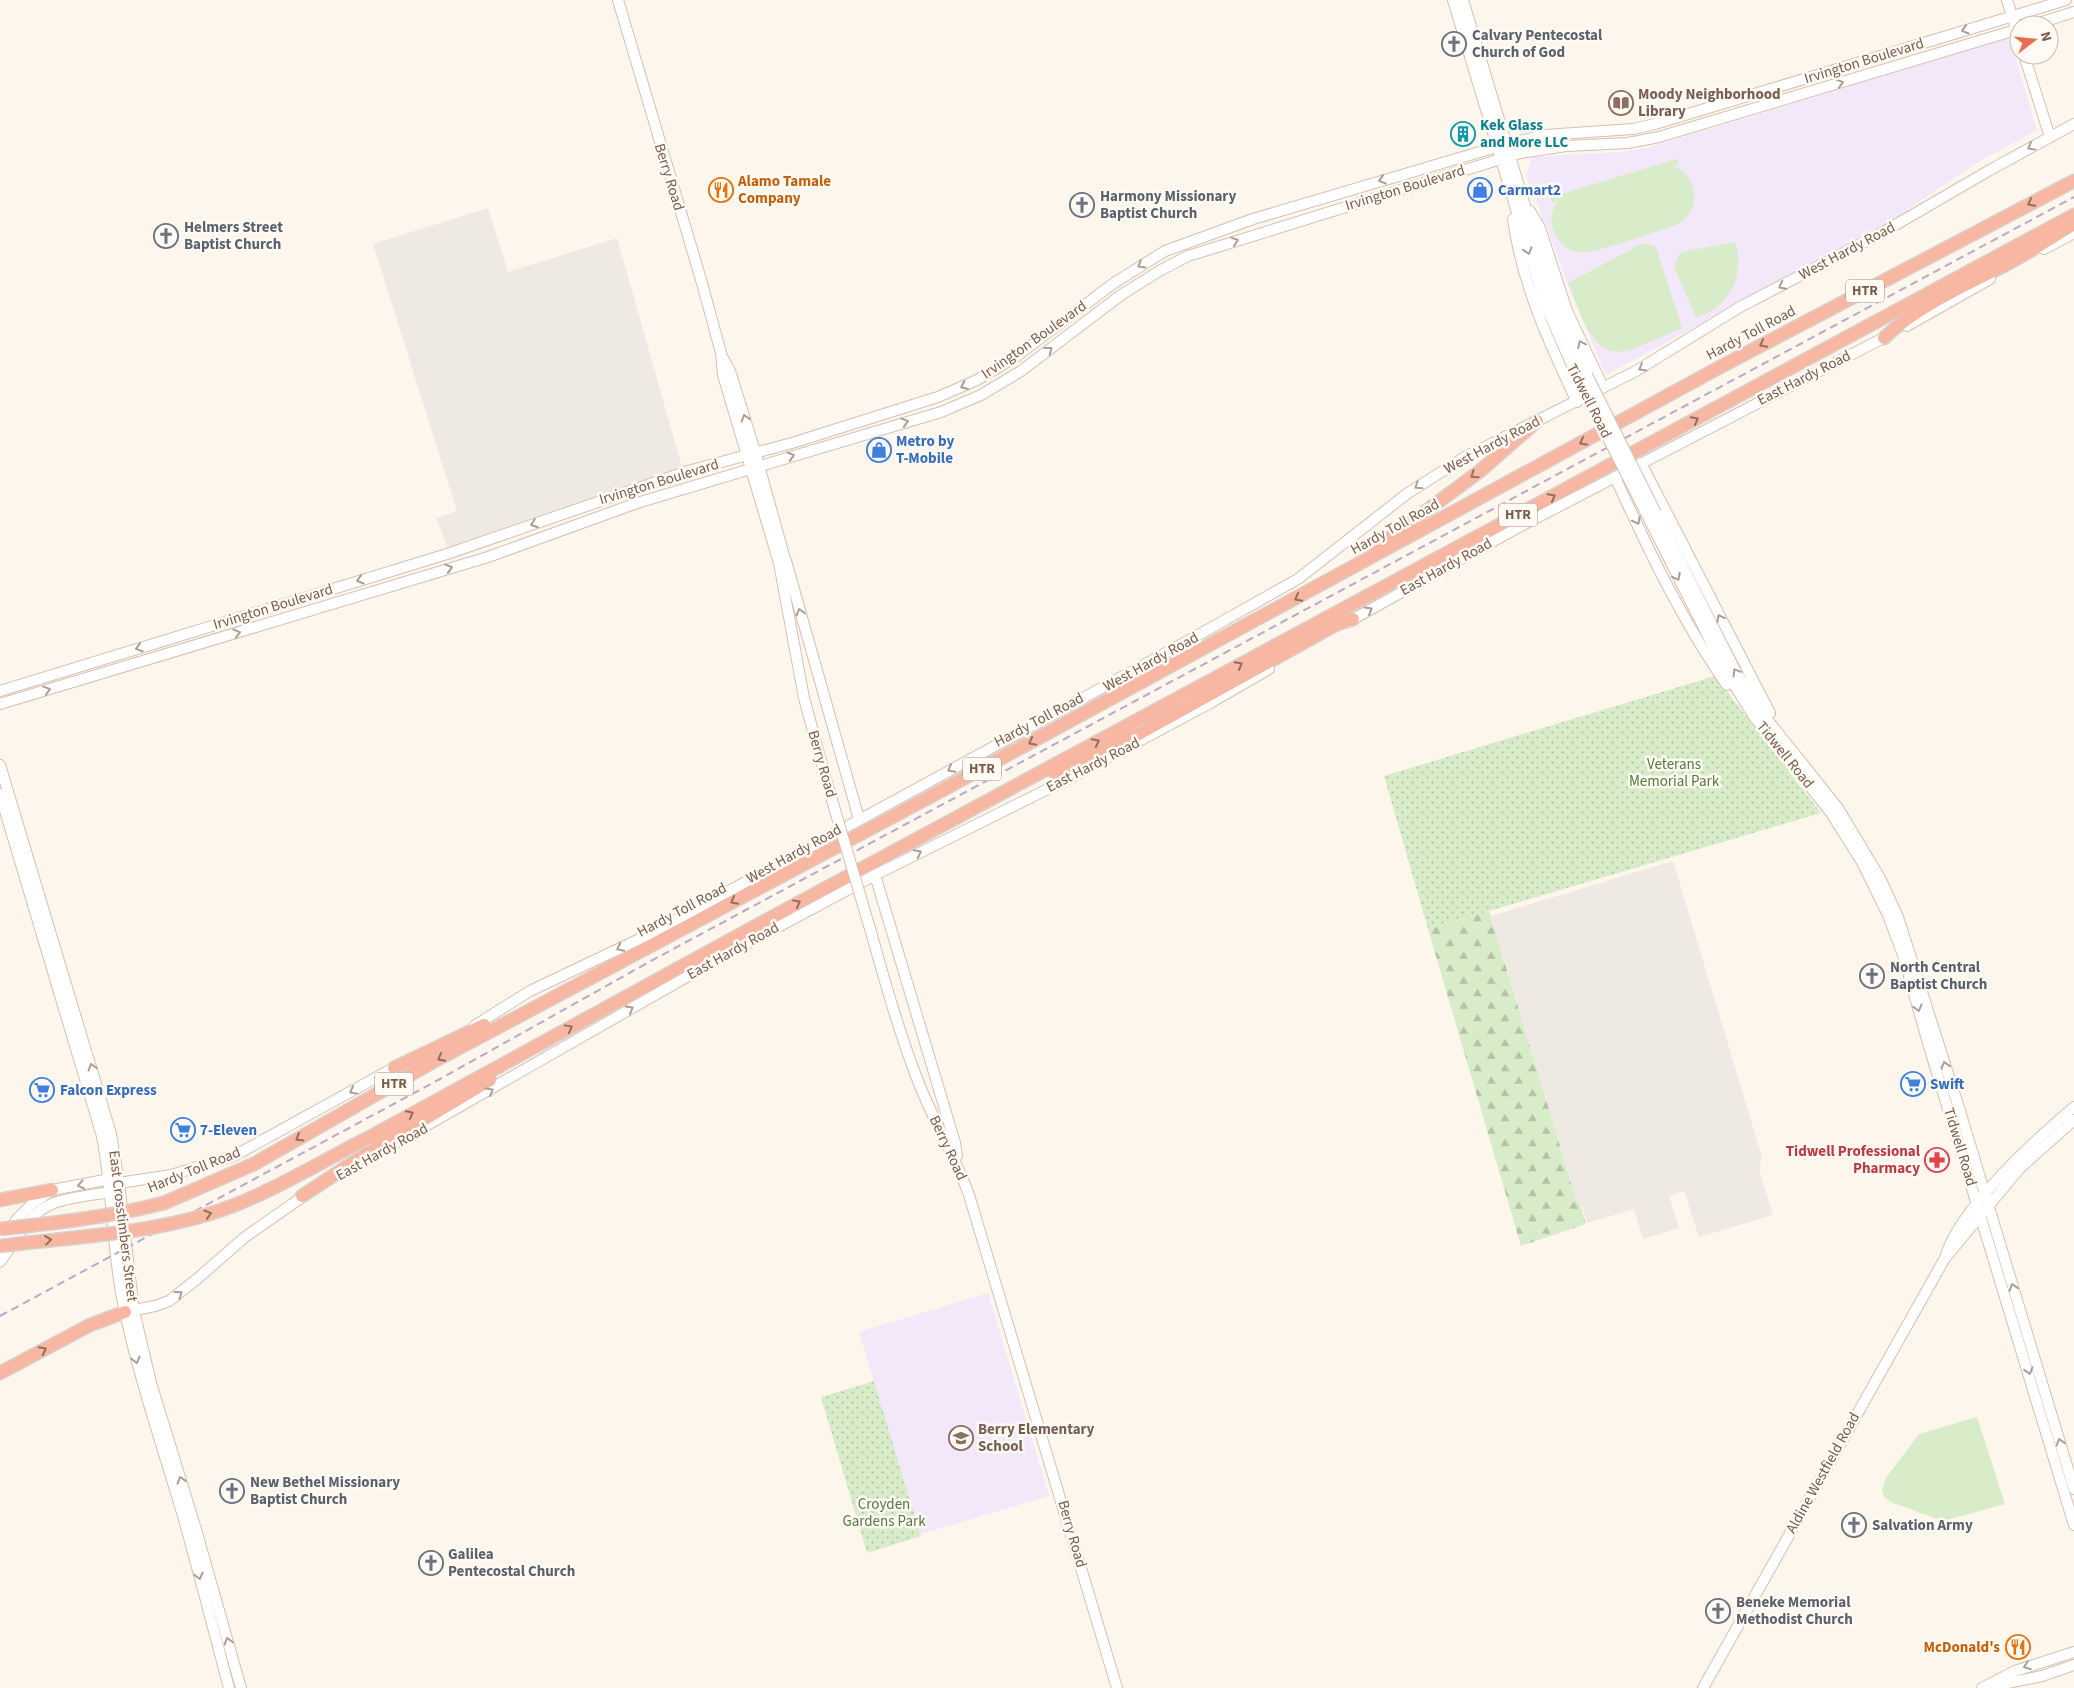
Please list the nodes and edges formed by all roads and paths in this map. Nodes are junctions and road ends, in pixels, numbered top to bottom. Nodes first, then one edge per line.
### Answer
1 (618, 0) edge
2 (1454, 0) edge
3 (1463, 0) edge
4 (2007, 0) edge
5 (2066, 0) edge
6 (2074, 12) edge
7 (2012, 15) edge
8 (2015, 15) edge
9 (2009, 17) edge
10 (2059, 17) edge
11 (2009, 34) edge
12 (1916, 46) junction
13 (1919, 59) junction
14 (2027, 65) edge
15 (1480, 74) junction
16 (1816, 75) junction
17 (1821, 89) junction
18 (1735, 100) junction
19 (1740, 113) junction
20 (2074, 124) edge
21 (1633, 129) junction
22 (2050, 137) junction
23 (1500, 145) junction
24 (1592, 145) junction
25 (1504, 158) junction
26 (1415, 170) junction
27 (2074, 181) edge
28 (1420, 184) junction
29 (1508, 188) junction
30 (2074, 215) edge
31 (2074, 224) edge
32 (2074, 232) edge
33 (1884, 338) junction
34 (1587, 376) junction
35 (1569, 386) junction
36 (1603, 387) junction
37 (1577, 402) junction
38 (1538, 421) junction
39 (751, 454) junction
40 (1641, 463) junction
41 (754, 466) junction
42 (1615, 477) junction
43 (1649, 478) junction
44 (1624, 497) junction
45 (580, 508) junction
46 (1652, 515) junction
47 (568, 528) junction
48 (786, 561) junction
49 (1341, 575) junction
50 (788, 607) junction
51 (1353, 619) junction
52 (812, 659) junction
53 (796, 660) junction
54 (0, 691) edge
55 (0, 704) edge
56 (1755, 718) junction
57 (1795, 754) junction
58 (0, 765) edge
59 (4, 796) edge
60 (961, 815) junction
61 (859, 819) junction
62 (875, 874) junction
63 (1907, 954) junction
64 (622, 960) junction
65 (550, 1039) junction
66 (394, 1068) junction
67 (936, 1080) junction
68 (918, 1082) junction
69 (2074, 1107) edge
70 (2074, 1120) edge
71 (2047, 1136) junction
72 (957, 1162) junction
73 (115, 1181) junction
74 (52, 1190) junction
75 (111, 1192) junction
76 (302, 1196) junction
77 (0, 1200) edge
78 (1982, 1205) junction
79 (0, 1229) edge
80 (0, 1245) edge
81 (0, 1262) edge
82 (129, 1312) junction
83 (0, 1373) edge
84 (2074, 1489) edge
85 (2074, 1525) edge
86 (209, 1594) junction
87 (2074, 1652) edge
88 (2074, 1666) edge
89 (229, 1688) edge
90 (241, 1688) edge
91 (1117, 1688) edge
92 (1703, 1688) edge
93 (1982, 1688) edge

1 - 39 main road, Berry Road
2 - 15 main road, Tidwell Road
3 - 15 main road, Tidwell Road
4 - 7 main road
5 - 8 main road, Irvington Boulevard
6 - 10 main road
9 -> 12 main road, Irvington Boulevard
11 - 13 main road, Irvington Boulevard
12 - 13 main road
12 - 16 main road, Irvington Boulevard
17 -> 13 main road, Irvington Boulevard
14 - 22 main road
15 - 23 main road, Tidwell Road
16 - 17 main road
16 - 18 main road, Irvington Boulevard
17 - 19 main road, Irvington Boulevard
18 - 19 main road
18 - 21 main road, Irvington Boulevard
19 - 24 main road, Irvington Boulevard
20 - 22 main road, West Hardy Road
21 - 23 main road, Irvington Boulevard
21 - 24 main road
22 -> 36 main road, West Hardy Road
23 - 25 main road, Tidwell Road
23 - 26 main road, Irvington Boulevard
24 - 25 main road, Irvington Boulevard
25 - 28 main road, Irvington Boulevard
25 - 29 main road, Tidwell Road
34 -> 25 main road, Tidwell Road
26 - 28 main road
26 -> 39 main road, Irvington Boulevard
27 -> 49 highway, Hardy Toll Road / HTR
41 -> 28 main road, Irvington Boulevard
29 -> 34 main road, Tidwell Road
29 - 35 main road
60 -> 30 highway, HTR
31 - 33 highway
32 - 33 main road, East Hardy Road
33 - 40 main road, East Hardy Road
34 - 35 main road
34 - 36 main road
34 - 46 main road, Tidwell Road, bridge
35 - 37 main road
36 - 37 main road, West Hardy Road
37 - 38 main road, West Hardy Road
38 -> 49 highway
38 -> 61 main road, West Hardy Road
39 - 41 main road, Berry Road
39 - 45 main road, Irvington Boulevard
40 - 42 main road, East Hardy Road
40 - 43 main road
41 - 47 main road, Irvington Boulevard
41 - 48 main road, Berry Road
41 - 50 main road, Berry Road
42 - 44 main road
51 -> 42 main road, East Hardy Road
43 - 44 main road
57 -> 43 main road
44 -> 56 main road
45 - 47 main road
45 -> 54 main road, Irvington Boulevard
46 -> 56 main road, Tidwell Road
57 -> 46 main road, Tidwell Road
55 -> 47 main road, Irvington Boulevard
48 - 50 main road, Berry Road
52 -> 48 main road
49 -> 64 highway, Hardy Toll Road / HTR
50 - 53 main road, Berry Road
51 - 60 highway
62 -> 51 main road, East Hardy Road
52 - 53 main road
52 - 61 main road
53 - 68 main road, Berry Road, bridge
56 - 63 main road, Tidwell Road
57 - 63 main road, Tidwell Road
58 - 59 main road, East Crosstimbers Street
59 - 73 main road, East Crosstimbers Street
65 -> 60 highway, HTR
61 -> 66 main road, West Hardy Road
62 - 67 main road
76 -> 62 main road, East Hardy Road
63 - 78 main road, Tidwell Road
64 - 66 highway
64 -> 79 highway, Hardy Toll Road / HTR, bridge
65 - 76 highway
80 -> 65 highway, HTR, bridge
66 -> 73 main road, West Hardy Road
67 - 68 main road
67 - 72 main road
68 - 72 main road, Berry Road
69 - 71 main road, Aldine Westfield Road
70 - 71 main road, Aldine Westfield Road
71 - 78 main road, Aldine Westfield Road
72 - 91 main road, Berry Road
73 -> 74 main road, West Hardy Road
73 - 75 main road
73 - 82 main road, East Crosstimbers Street
74 - 77 highway
74 - 80 main road
75 - 81 main road
75 - 82 main road, East Crosstimbers Street
82 -> 76 main road, East Hardy Road
84 -> 78 main road, Tidwell Road
78 -> 85 main road, Tidwell Road
78 - 92 main road, Aldine Westfield Road
83 -> 82 highway
82 - 86 main road, East Crosstimbers Street
86 - 89 main road, East Crosstimbers Street
90 -> 86 main road, East Crosstimbers Street
87 -> 93 main road
88 - 93 main road

